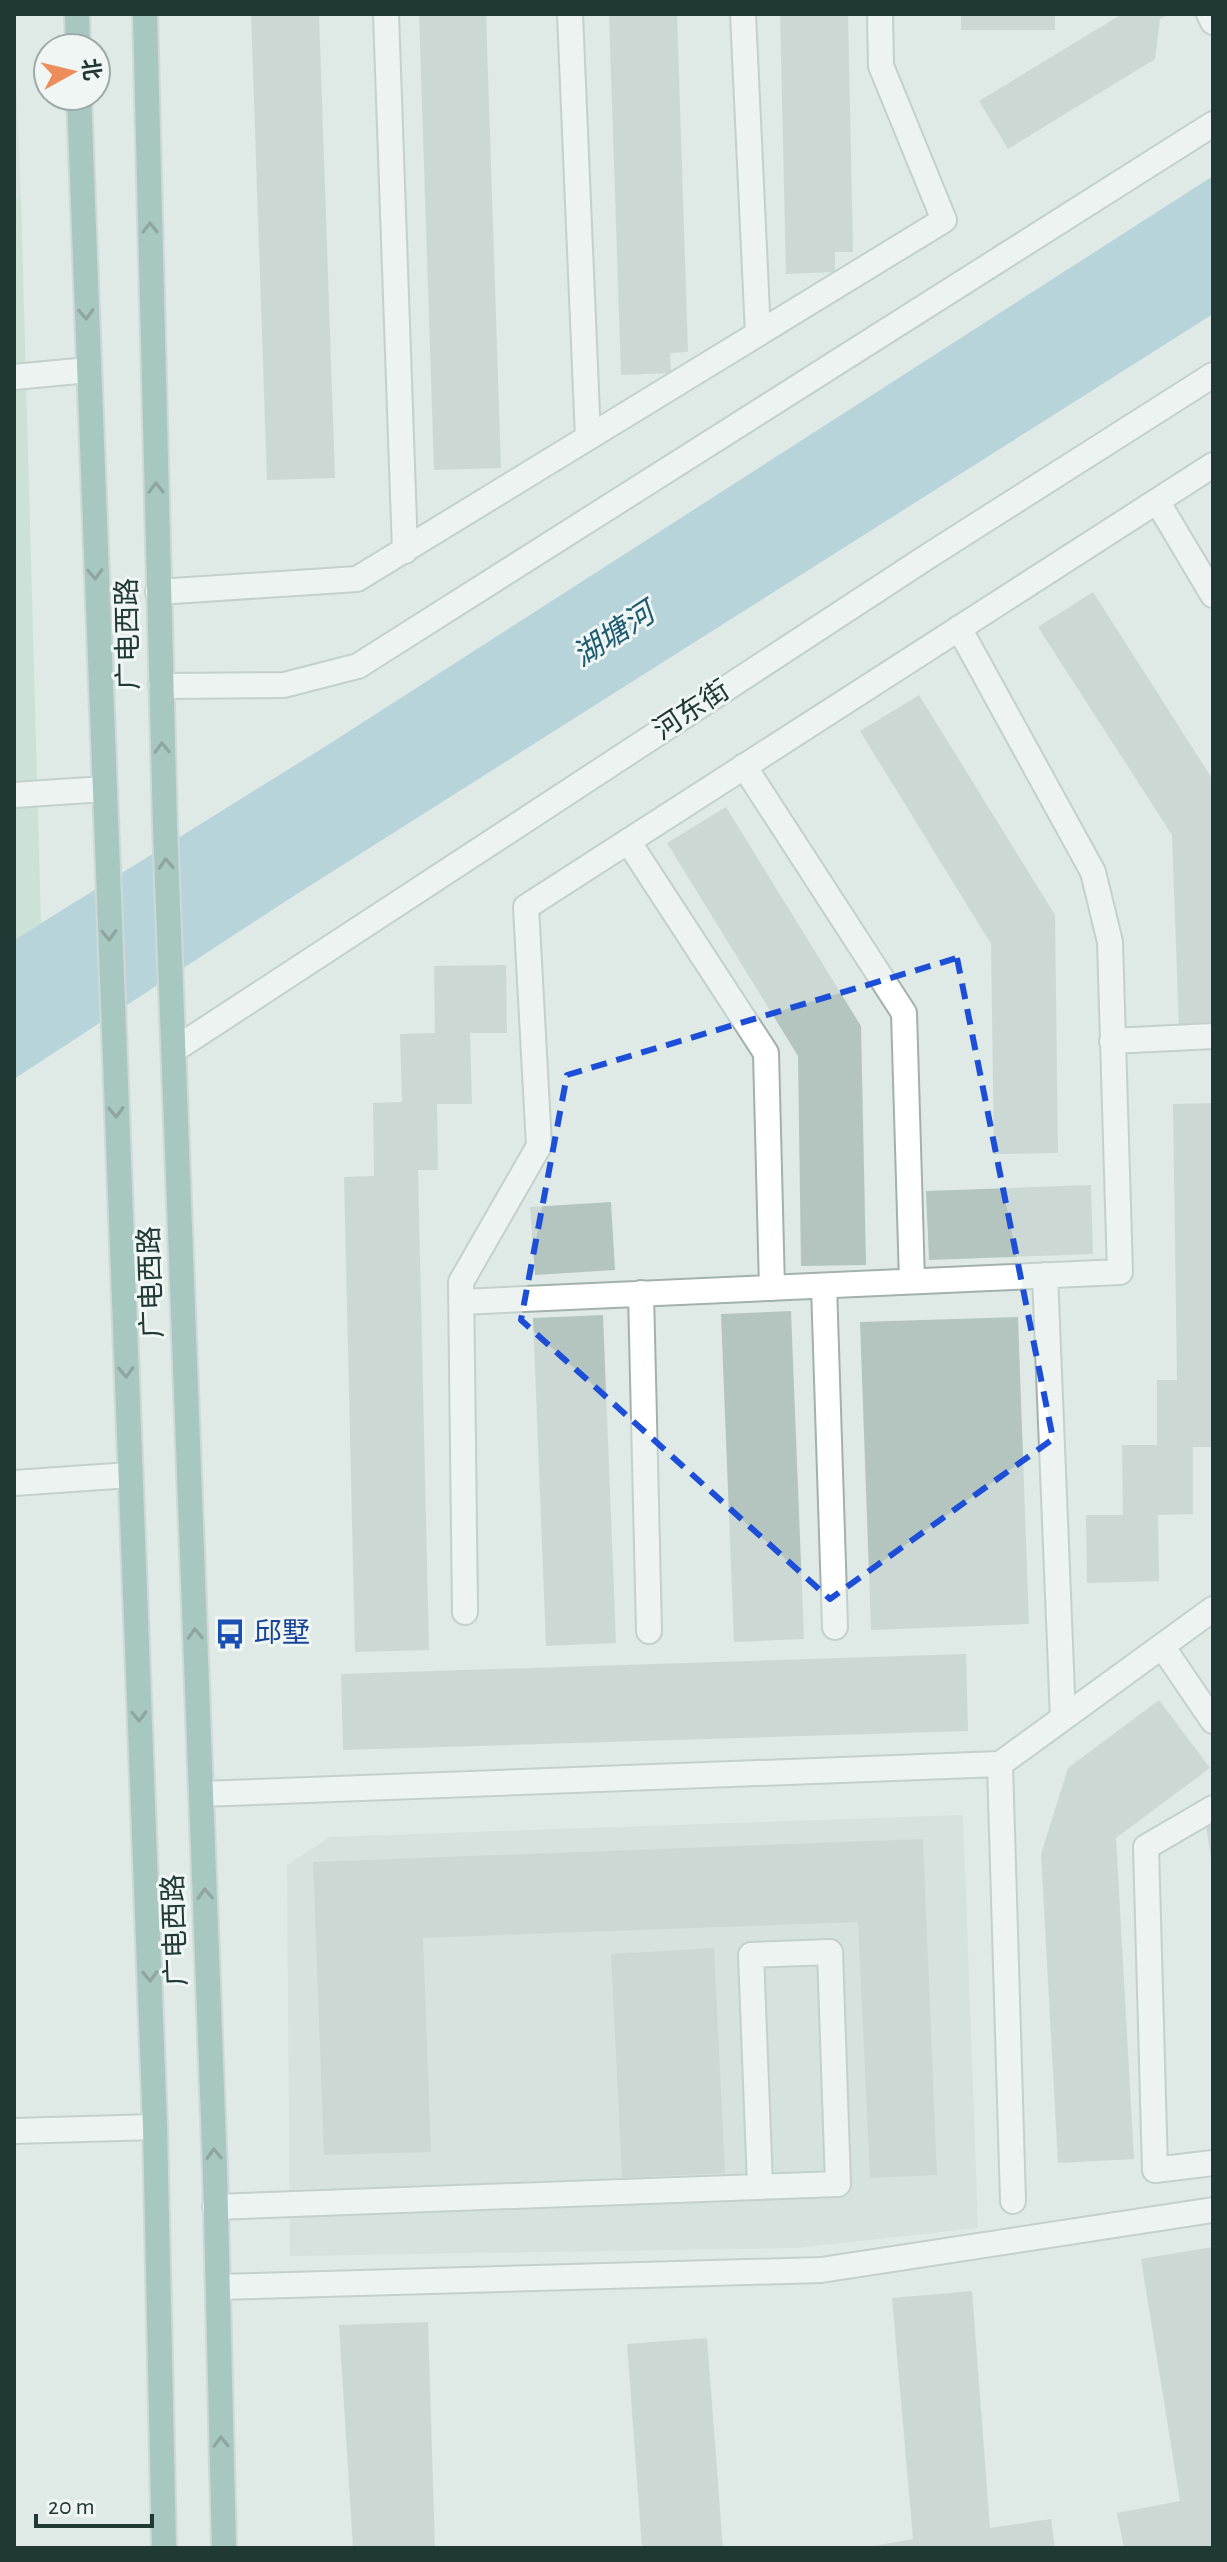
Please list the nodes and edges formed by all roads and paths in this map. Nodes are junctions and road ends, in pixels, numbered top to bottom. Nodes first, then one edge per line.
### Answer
1 (145, 14) edge
2 (386, 14) edge
3 (570, 14) edge
4 (743, 14) edge
5 (880, 14) edge
6 (1209, 14) edge
7 (1213, 22) edge
8 (80, 112) edge
9 (1213, 124) edge
10 (758, 334) junction
11 (88, 370) junction
12 (1213, 375) edge
13 (14, 377) edge
14 (588, 438) junction
15 (1213, 465) edge
16 (1157, 501) junction
17 (405, 551) junction
18 (158, 592) junction
19 (1213, 595) edge
20 (959, 628) junction
21 (161, 686) junction
22 (744, 766) junction
23 (104, 789) junction
24 (14, 795) edge
25 (628, 841) junction
26 (1213, 1036) edge
27 (1112, 1041) junction
28 (174, 1050) junction
29 (1045, 1275) junction
30 (912, 1281) junction
31 (824, 1286) junction
32 (772, 1288) junction
33 (641, 1293) junction
34 (461, 1302) junction
35 (130, 1475) junction
36 (14, 1483) edge
37 (1213, 1609) edge
38 (465, 1612) dead end
39 (835, 1627) dead end
40 (649, 1631) dead end
41 (1162, 1646) junction
42 (1063, 1718) junction
43 (1213, 1721) edge
44 (1000, 1764) junction
45 (201, 1794) junction
46 (1213, 1808) edge
47 (155, 2127) junction
48 (14, 2131) edge
49 (1213, 2163) edge
50 (760, 2185) junction
51 (1013, 2201) dead end
52 (215, 2207) junction
53 (1213, 2210) edge
54 (218, 2287) junction
55 (164, 2548) edge
56 (224, 2548) edge

18 -> 1 main road, 广电西路
2 - 17 street
3 - 14 street
4 - 10 street
5 - 10 street
6 - 7 street
8 -> 11 main road, 广电西路
9 - 21 street
10 - 14 street
11 - 13 street
11 -> 23 main road, 广电西路
12 - 28 street, 河东街
14 - 17 street
15 - 16 street
16 - 19 street
16 - 20 street
17 - 18 street
18 - 21 main road, 广电西路
20 - 22 street
20 - 27 street
28 -> 21 main road, 广电西路
22 - 25 street
22 - 30 street
23 - 24 street
23 -> 35 main road, 广电西路
25 - 32 street
25 - 34 street
26 - 27 street
27 - 29 street
45 -> 28 main road, 广电西路
29 - 30 street
29 - 42 street
30 - 31 street
31 - 32 street
31 - 39 street
32 - 33 street
33 - 34 street
33 - 40 street
34 - 38 street
35 - 36 street
35 -> 47 main road, 广电西路
37 - 41 street
41 - 42 street
41 - 43 street
42 - 44 street
44 - 45 street
44 - 51 street
52 -> 45 main road, 广电西路
46 - 49 street
47 - 48 street
47 - 55 main road, 广电西路
50 - 50 street
50 - 52 street
52 - 54 main road, 广电西路
53 - 54 street
56 -> 54 main road, 广电西路

